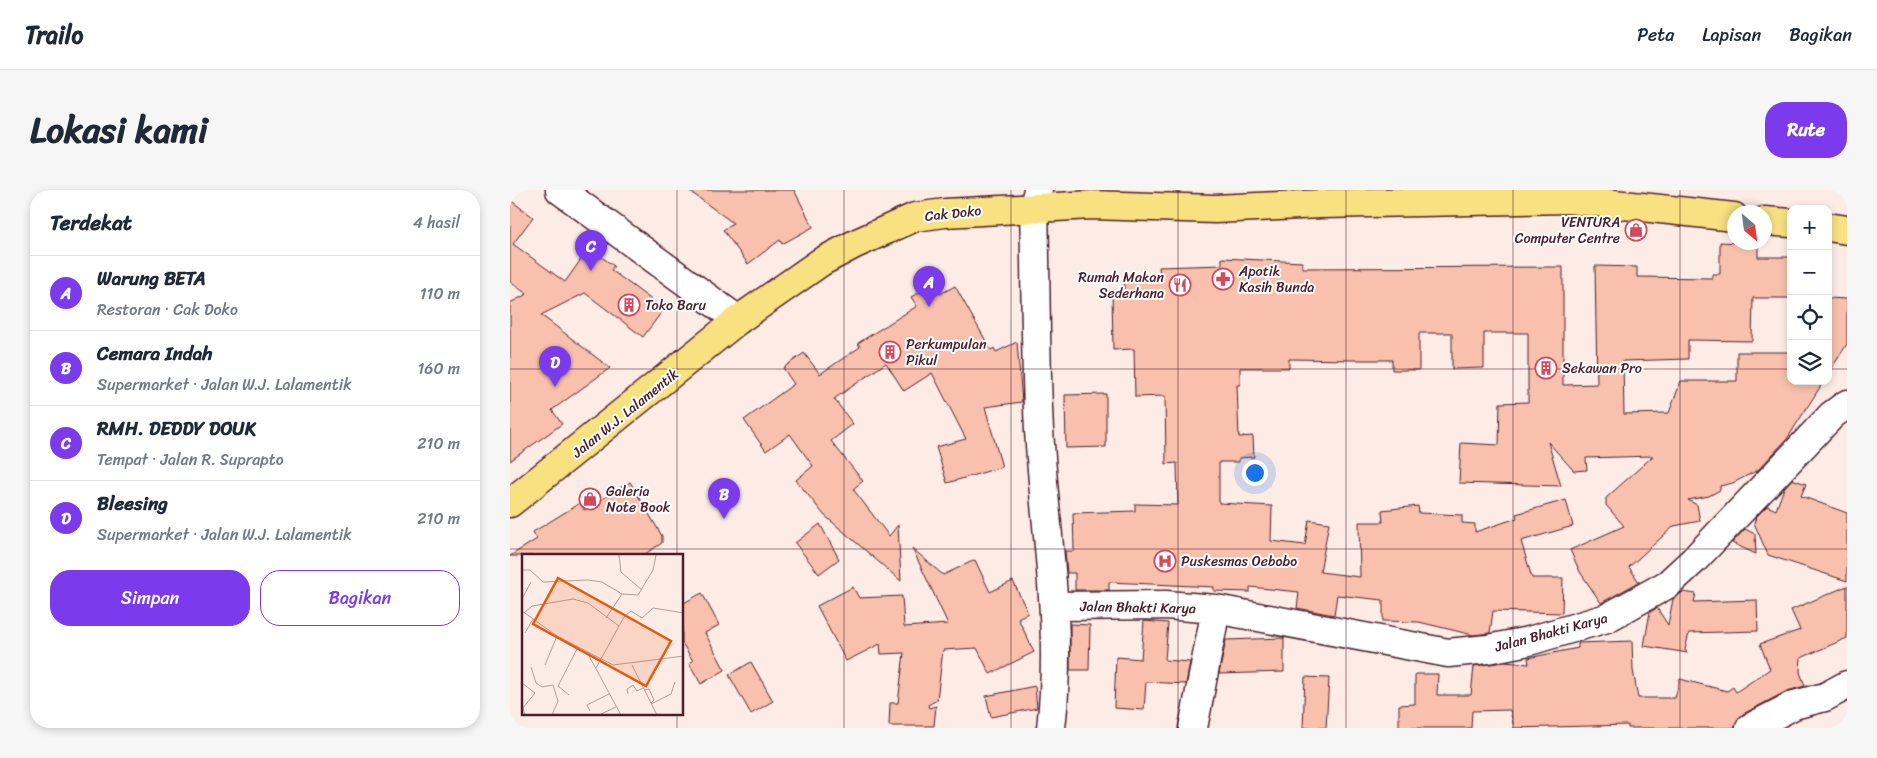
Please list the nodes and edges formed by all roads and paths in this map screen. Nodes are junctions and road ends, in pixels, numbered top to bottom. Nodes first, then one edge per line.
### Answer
1 (560, 190) edge
2 (1185, 190) edge
3 (1568, 195) edge
4 (1321, 197) edge
5 (1036, 198) edge
6 (1215, 210) junction
7 (1727, 216) edge
8 (1772, 222) edge
9 (1787, 223) edge
10 (1832, 228) edge
11 (1847, 230) edge
12 (738, 320) junction
13 (1847, 404) edge
14 (510, 504) edge
15 (1056, 606) junction
16 (1216, 609) junction
17 (1847, 685) edge
18 (1051, 728) edge
19 (1193, 728) edge
20 (1750, 728) edge

1 - 12 street
2 - 6 main road
3 - 4 main road, Cak Doko
3 - 7 main road, Cak Doko
4 - 6 main road, Cak Doko
5 - 6 main road, Cak Doko
5 - 12 main road, Cak Doko
5 - 15 street
8 - 9 main road
10 - 11 main road
12 - 14 main road, Jalan W.J. Lalamentik
13 - 16 street, Jalan Bhakti Karya
15 - 16 street, Jalan Bhakti Karya
15 - 18 street
16 - 19 street
17 - 20 street

